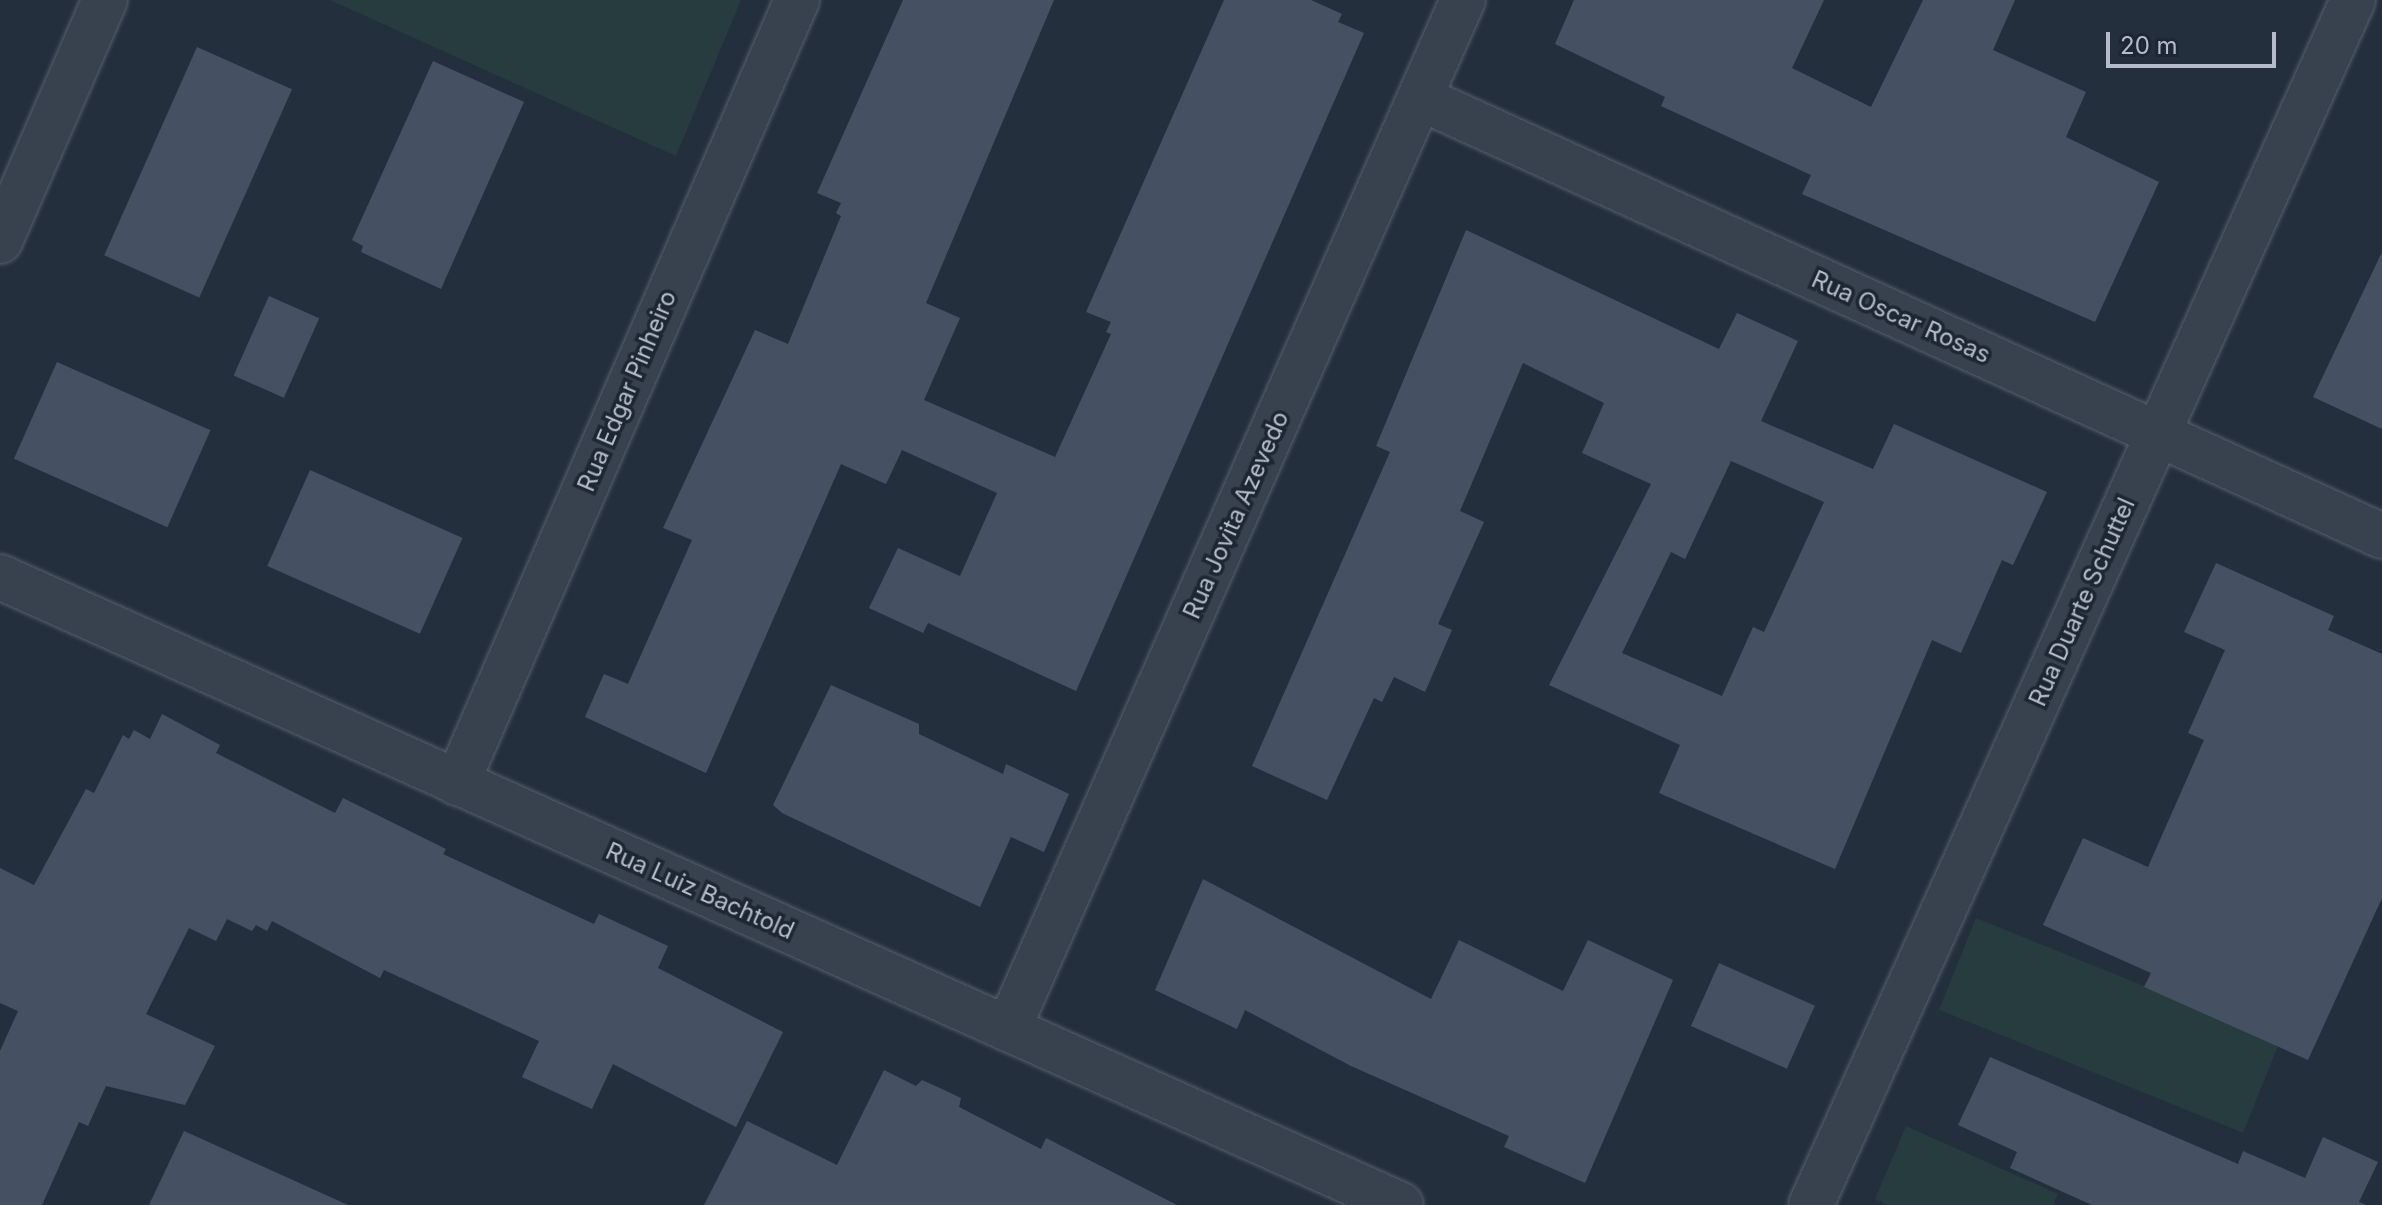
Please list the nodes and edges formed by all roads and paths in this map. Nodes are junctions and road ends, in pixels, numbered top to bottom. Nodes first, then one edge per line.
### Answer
1 (105, 0) edge
2 (797, 0) edge
3 (1463, 0) edge
4 (2353, 0) edge
5 (1420, 98) junction
6 (0, 241) edge
7 (2158, 434) junction
8 (2382, 536) edge
9 (0, 577) edge
10 (457, 783) junction
11 (1008, 1029) junction
12 (1357, 1196) edge
13 (1401, 1205) edge
14 (1811, 1205) edge

1 - 6 street
2 - 10 street, Rua Edgar Pinheiro
3 - 5 street, Rua Jovita Azevedo
4 - 7 street, Rua Duarte Schuttel
5 - 7 street, Rua Oscar Rosas
5 - 11 street, Rua Jovita Azevedo
7 - 8 street, Rua Oscar Rosas
7 - 14 street, Rua Duarte Schuttel
9 - 10 street, Rua Luiz Bachtold
10 - 11 street, Rua Luiz Bachtold
11 - 12 street, Rua Luiz Bachtold
12 - 13 street, Rua Luiz Bachtold

